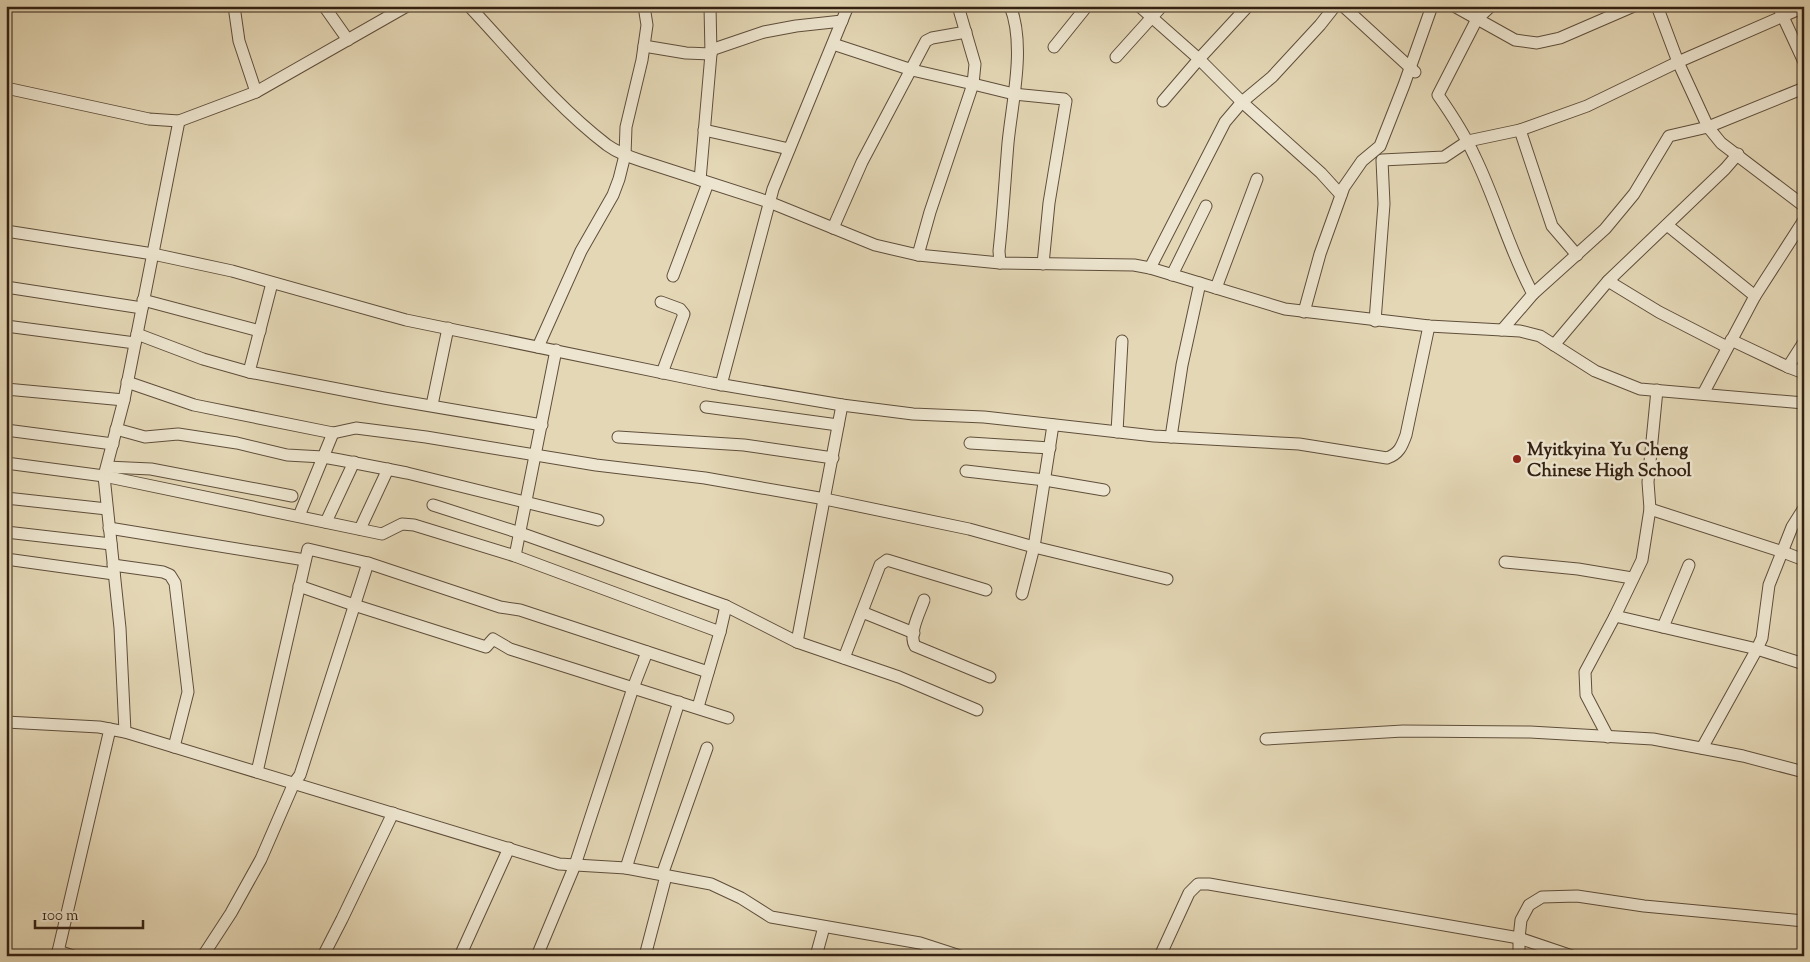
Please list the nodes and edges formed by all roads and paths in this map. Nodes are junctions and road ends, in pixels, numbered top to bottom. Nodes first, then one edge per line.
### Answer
1 (234, 6) edge
2 (324, 6) edge
3 (407, 6) edge
4 (469, 6) edge
5 (644, 6) edge
6 (710, 6) edge
7 (848, 6) edge
8 (958, 6) edge
9 (1010, 6) edge
10 (1087, 6) edge
11 (1139, 6) edge
12 (1162, 6) edge
13 (1335, 6) edge
14 (1343, 6) edge
15 (1432, 6) edge
16 (1454, 6) edge
17 (1491, 6) edge
18 (1634, 6) edge
19 (1657, 6) edge
20 (1804, 7) edge
21 (1243, 8) edge
22 (1781, 12) edge
23 (1151, 18) junction
24 (1477, 19) junction
25 (842, 21) junction
26 (966, 32) junction
27 (348, 40) junction
28 (833, 44) junction
29 (644, 46) junction
30 (1054, 47) dead end
31 (711, 52) junction
32 (1116, 57) dead end
33 (1199, 59) junction
34 (1678, 62) junction
35 (1804, 62) edge
36 (912, 70) junction
37 (1413, 71) junction
38 (973, 84) junction
39 (6, 88) edge
40 (1804, 88) edge
41 (256, 92) junction
42 (1014, 94) junction
43 (1163, 101) dead end
44 (1242, 102) junction
45 (179, 121) junction
46 (1708, 127) junction
47 (704, 130) junction
48 (1520, 130) junction
49 (1468, 141) junction
50 (789, 150) junction
51 (1738, 154) junction
52 (625, 155) junction
53 (1257, 179) dead end
54 (704, 182) junction
55 (1341, 195) junction
56 (769, 202) junction
57 (1206, 206) dead end
58 (1804, 206) edge
59 (1804, 220) edge
60 (1667, 225) junction
61 (833, 228) junction
62 (6, 231) edge
63 (153, 254) junction
64 (918, 255) junction
65 (1577, 255) junction
66 (1000, 262) junction
67 (1043, 264) junction
68 (1150, 268) junction
69 (1172, 275) junction
70 (673, 276) dead end
71 (1608, 281) junction
72 (272, 283) junction
73 (1200, 284) junction
74 (6, 286) edge
75 (1216, 288) junction
76 (1533, 294) junction
77 (1755, 296) junction
78 (661, 302) dead end
79 (143, 304) junction
80 (1304, 312) junction
81 (1375, 320) junction
82 (6, 326) edge
83 (1429, 326) junction
84 (448, 328) junction
85 (1502, 330) junction
86 (260, 331) junction
87 (136, 339) junction
88 (1122, 340) dead end
89 (1804, 342) edge
90 (1729, 343) junction
91 (1554, 345) junction
92 (538, 347) junction
93 (556, 350) junction
94 (1788, 367) junction
95 (249, 372) junction
96 (662, 373) junction
97 (1804, 373) edge
98 (127, 382) junction
99 (721, 385) junction
100 (6, 390) edge
101 (1657, 390) junction
102 (1702, 394) junction
103 (124, 400) junction
104 (1804, 403) edge
105 (842, 405) junction
106 (432, 406) junction
107 (706, 407) dead end
108 (838, 425) junction
109 (1053, 425) junction
110 (542, 426) junction
111 (116, 429) junction
112 (6, 430) edge
113 (1117, 432) junction
114 (333, 433) junction
115 (618, 437) dead end
116 (1171, 437) junction
117 (970, 443) dead end
118 (112, 444) junction
119 (1050, 448) junction
120 (536, 455) junction
121 (323, 457) junction
122 (833, 458) junction
123 (354, 462) junction
124 (6, 463) edge
125 (388, 469) junction
126 (966, 471) dead end
127 (105, 472) junction
128 (1045, 480) junction
129 (1104, 490) dead end
130 (292, 496) dead end
131 (6, 498) edge
132 (825, 499) junction
133 (526, 502) junction
134 (432, 505) dead end
135 (1804, 508) edge
136 (108, 509) junction
137 (1650, 509) junction
138 (299, 516) junction
139 (598, 520) dead end
140 (326, 522) junction
141 (109, 528) junction
142 (360, 529) junction
143 (6, 532) edge
144 (520, 533) junction
145 (110, 544) junction
146 (1034, 547) junction
147 (1783, 552) junction
148 (515, 556) junction
149 (6, 559) edge
150 (305, 560) junction
151 (1804, 560) edge
152 (1505, 562) dead end
153 (368, 563) junction
154 (1689, 565) dead end
155 (113, 569) junction
156 (1632, 578) junction
157 (1166, 579) dead end
158 (299, 586) junction
159 (986, 590) dead end
160 (1022, 594) dead end
161 (924, 600) dead end
162 (354, 605) junction
163 (726, 606) junction
164 (862, 612) junction
165 (1615, 616) junction
166 (1663, 627) junction
167 (720, 632) junction
168 (914, 632) junction
169 (797, 642) junction
170 (1757, 649) junction
171 (647, 652) junction
172 (844, 658) junction
173 (1804, 664) edge
174 (708, 672) junction
175 (990, 677) dead end
176 (633, 688) junction
177 (680, 702) junction
178 (698, 707) junction
179 (977, 710) dead end
180 (728, 718) dead end
181 (6, 722) edge
182 (110, 729) junction
183 (126, 732) junction
184 (1608, 737) junction
185 (1266, 739) dead end
186 (174, 747) junction
187 (707, 748) dead end
188 (1702, 748) junction
189 (257, 772) junction
190 (1804, 772) edge
191 (294, 783) junction
192 (393, 813) junction
193 (509, 848) junction
194 (575, 865) junction
195 (626, 868) junction
196 (664, 875) junction
197 (1804, 921) edge
198 (824, 927) junction
199 (1518, 938) junction
200 (57, 953) edge
201 (73, 956) edge
202 (203, 956) edge
203 (323, 956) edge
204 (460, 956) edge
205 (537, 956) edge
206 (646, 956) edge
207 (816, 956) edge
208 (960, 956) edge
209 (1160, 956) edge
210 (1519, 956) edge
211 (1572, 956) edge

1 - 41 street
2 - 27 street
3 - 27 street
4 - 52 street
5 - 29 street
6 - 31 street
7 - 25 street
8 - 26 street
9 - 42 street
10 - 30 street
11 - 23 street
12 - 23 street
13 - 44 street
14 - 37 street
15 - 37 street
16 - 24 street
17 - 24 street
18 - 24 street
19 - 34 street
20 - 22 street
21 - 33 street
22 - 34 street
22 - 35 street
23 - 32 street
23 - 33 street
24 - 49 street
25 - 28 street
25 - 31 street
26 - 36 street
26 - 38 street
27 - 41 street
28 - 36 street
28 - 50 street
29 - 31 street
29 - 52 street
31 - 47 street
33 - 43 street
33 - 44 street
34 - 46 street
34 - 48 street
36 - 38 street
36 - 61 street
37 - 55 street
38 - 42 street
38 - 64 street
39 - 45 street
40 - 46 street
41 - 45 street
42 - 66 street
42 - 67 street
44 - 55 street
44 - 68 street
45 - 63 street
46 - 51 street
46 - 65 street
47 - 50 street
47 - 54 street
48 - 49 street
48 - 65 street
49 - 76 street
49 - 81 street
50 - 56 street
51 - 58 street
51 - 60 street
52 - 54 street
52 - 92 street
53 - 75 street
54 - 56 street
54 - 70 street
55 - 80 street
56 - 61 street
56 - 99 street
57 - 69 street
59 - 77 street
60 - 71 street
60 - 77 street
61 - 64 street
62 - 63 street
63 - 72 street
63 - 79 street
64 - 66 street
65 - 76 street
66 - 67 street
67 - 68 street
68 - 69 street
69 - 73 street
71 - 90 street
71 - 91 street
72 - 84 street
72 - 86 street
73 - 75 street
73 - 116 street
74 - 79 street
75 - 80 street
76 - 85 street
77 - 90 street
78 - 96 street
79 - 86 street
79 - 87 street
80 - 81 street
81 - 83 street
82 - 87 street
83 - 85 street
83 - 116 street
84 - 92 street
84 - 106 street
85 - 91 street
86 - 95 street
87 - 95 street
87 - 98 street
88 - 113 street
89 - 94 street
90 - 94 street
90 - 102 street
91 - 101 street
92 - 93 street
93 - 96 street
93 - 110 street
94 - 97 street
95 - 106 street
96 - 99 street
98 - 103 street
98 - 114 street
99 - 105 street
100 - 103 street
101 - 102 street
101 - 137 street
102 - 104 street
103 - 111 street
105 - 108 street
105 - 109 street
106 - 110 street
107 - 108 street
108 - 122 street
109 - 113 street
109 - 119 street
110 - 120 street
111 - 118 street
111 - 121 street
112 - 118 street
113 - 116 street
114 - 120 street
114 - 121 street
115 - 122 street
117 - 119 street
118 - 127 street
119 - 128 street
120 - 132 street
120 - 133 street
121 - 123 street
121 - 138 street
122 - 132 street
123 - 125 street
123 - 140 street
124 - 127 street
125 - 133 street
125 - 142 street
126 - 128 street
127 - 130 street
127 - 136 street
127 - 138 street
128 - 129 street
128 - 146 street
131 - 136 street
132 - 146 street
132 - 169 street
133 - 139 street
133 - 144 street
134 - 144 street
135 - 147 street
136 - 141 street
137 - 147 street
137 - 156 street
138 - 140 street
140 - 142 street
141 - 145 street
141 - 150 street
142 - 148 street
143 - 145 street
144 - 148 street
144 - 163 street
145 - 155 street
146 - 157 street
146 - 160 street
147 - 151 street
147 - 170 street
148 - 167 street
149 - 155 street
150 - 153 street
150 - 158 street
152 - 156 street
153 - 162 street
153 - 171 street
154 - 166 street
155 - 183 street
155 - 186 street
156 - 165 street
158 - 162 street
158 - 189 street
159 - 164 street
161 - 168 street
162 - 176 street
162 - 191 street
163 - 167 street
163 - 169 street
164 - 168 street
164 - 172 street
165 - 166 street
165 - 184 street
166 - 170 street
167 - 174 street
168 - 175 street
169 - 172 street
170 - 173 street
170 - 188 street
171 - 174 street
171 - 176 street
172 - 179 street
174 - 178 street
176 - 177 street
176 - 194 street
177 - 178 street
177 - 195 street
178 - 180 street
181 - 182 street
182 - 183 street
182 - 200 street
183 - 186 street
184 - 185 street
184 - 188 street
186 - 189 street
187 - 196 street
188 - 190 street
189 - 191 street
191 - 192 street
191 - 202 street
192 - 193 street
192 - 203 street
193 - 194 street
193 - 204 street
194 - 195 street
194 - 205 street
195 - 196 street
196 - 198 street
196 - 206 street
197 - 199 street
198 - 207 street
198 - 208 street
199 - 209 street
199 - 210 street
199 - 211 street
200 - 201 street

